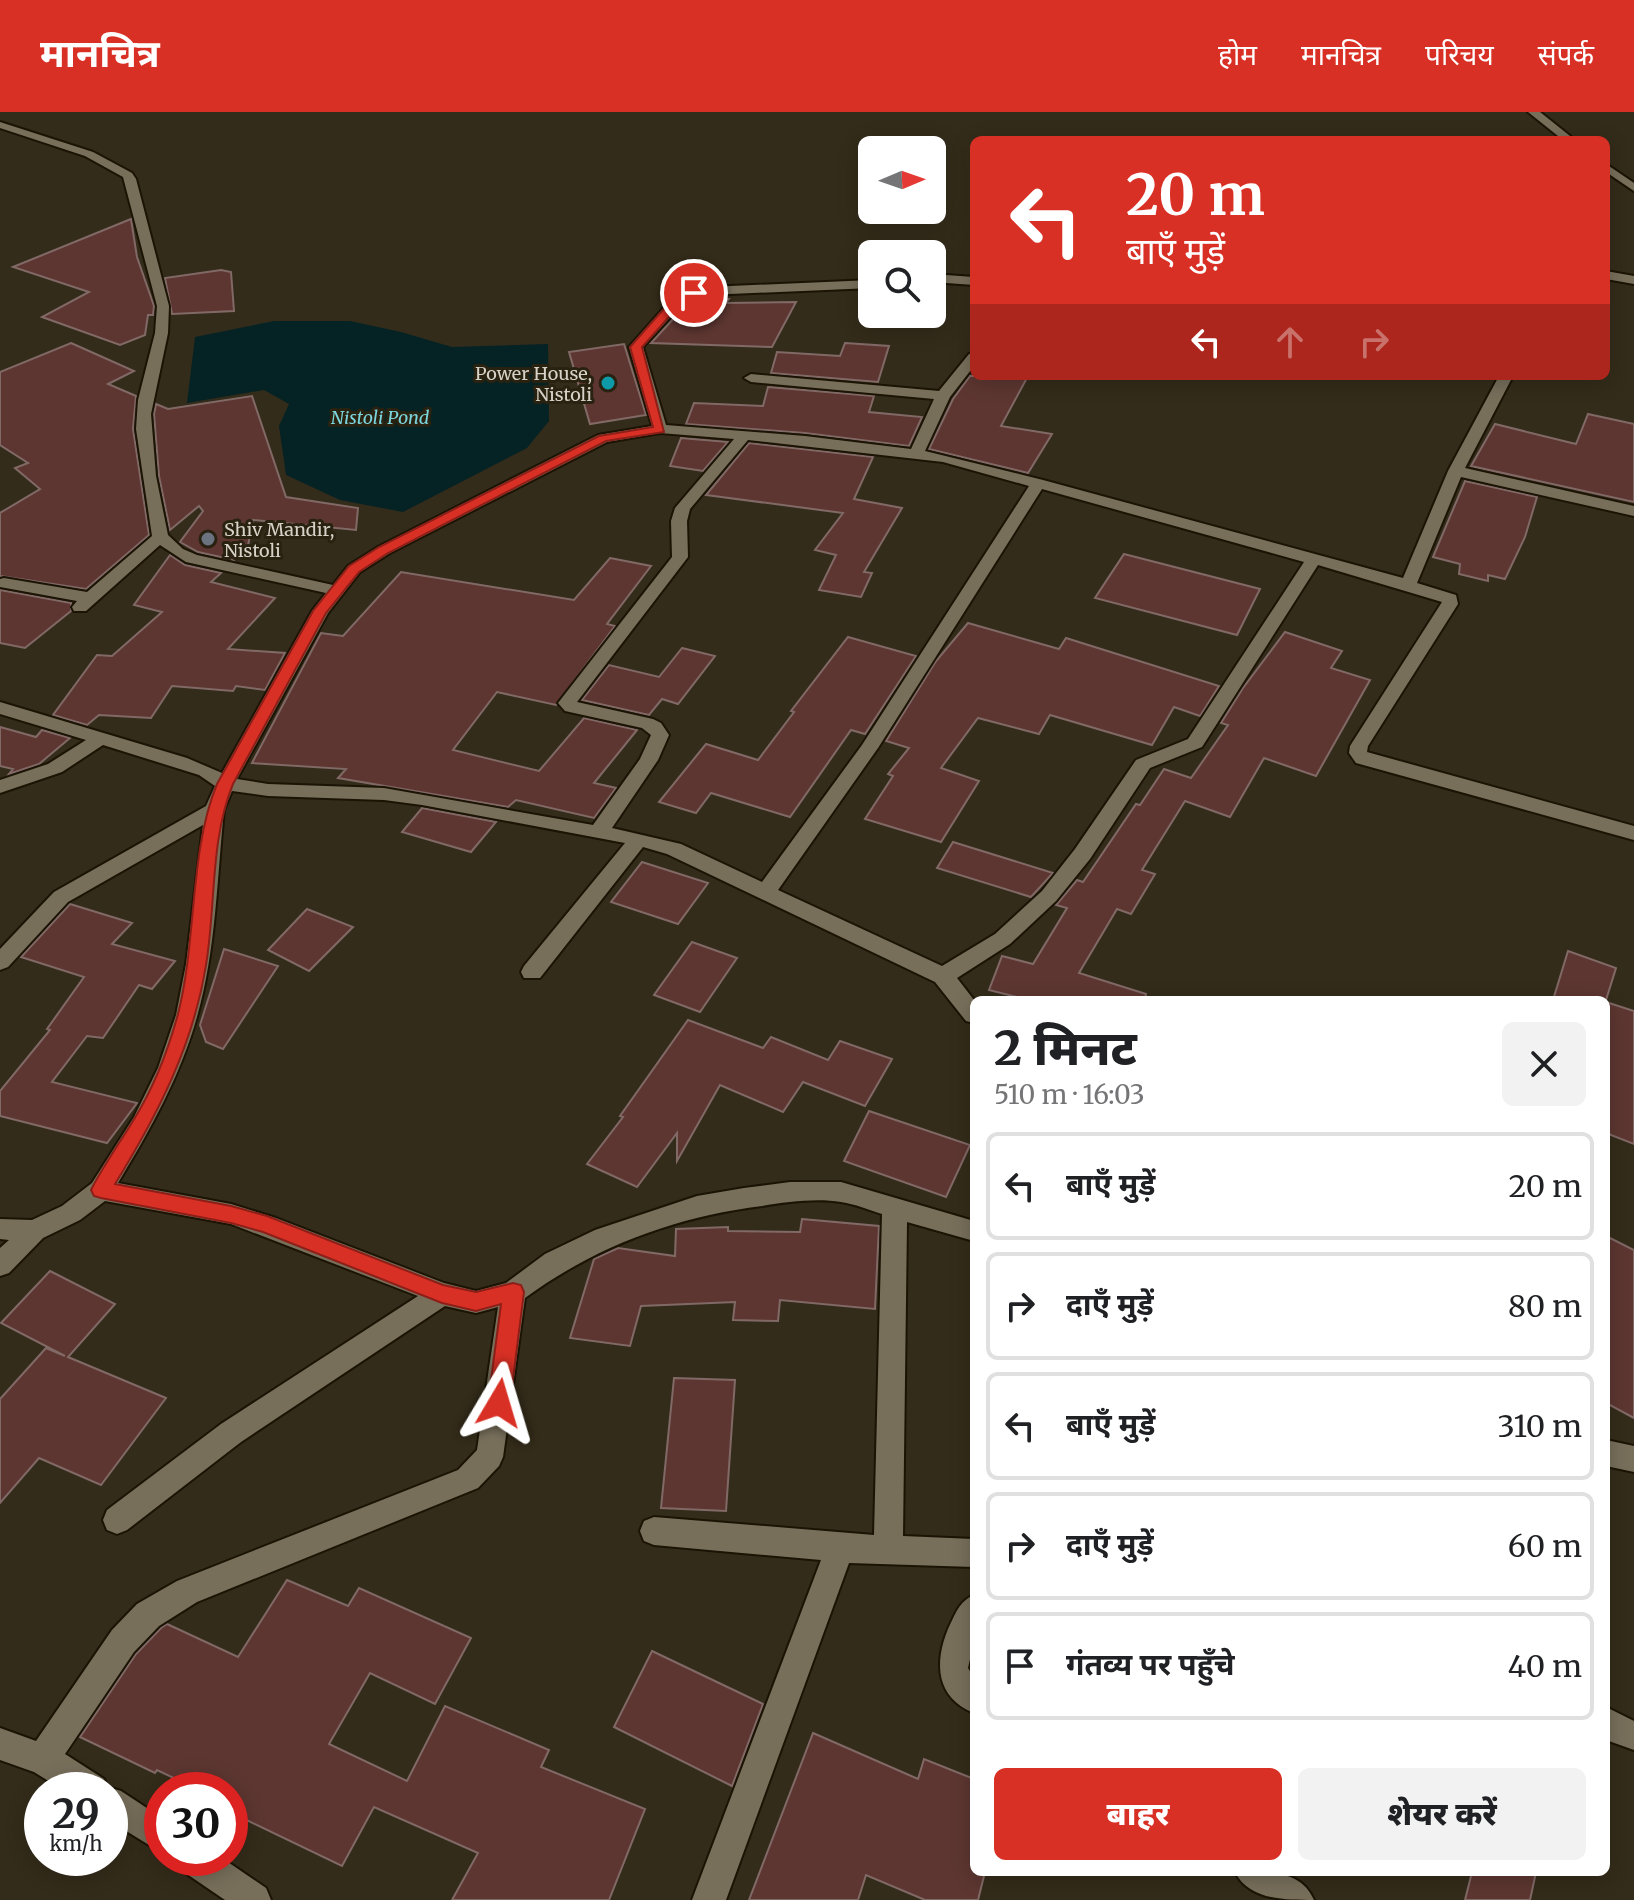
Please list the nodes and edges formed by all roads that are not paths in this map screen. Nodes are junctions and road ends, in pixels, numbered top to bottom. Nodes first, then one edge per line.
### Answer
1 (1533, 112) edge
2 (0, 125) edge
3 (1565, 136) edge
4 (1610, 170) edge
5 (1634, 188) edge
6 (1610, 276) edge
7 (946, 279) edge
8 (1634, 280) edge
9 (970, 281) edge
10 (858, 285) edge
11 (970, 362) edge
12 (751, 378) dead end
13 (1504, 380) edge
14 (943, 396) junction
15 (660, 429) junction
16 (743, 437) junction
17 (917, 453) junction
18 (1456, 471) junction
19 (1038, 483) junction
20 (1634, 511) edge
21 (160, 537) junction
22 (1314, 559) junction
23 (4, 583) dead end
24 (1408, 585) junction
25 (335, 590) junction
26 (0, 708) edge
27 (100, 739) junction
28 (225, 784) junction
29 (0, 787) edge
30 (214, 810) junction
31 (598, 833) junction
32 (1634, 833) edge
33 (639, 839) junction
34 (766, 892) junction
35 (0, 962) edge
36 (532, 972) dead end
37 (943, 976) junction
38 (970, 1010) edge
39 (101, 1190) junction
40 (895, 1206) junction
41 (0, 1229) edge
42 (970, 1230) edge
43 (34, 1231) junction
44 (0, 1265) edge
45 (513, 1292) junction
46 (442, 1294) junction
47 (1610, 1454) edge
48 (1634, 1459) edge
49 (117, 1520) dead end
50 (654, 1531) dead end
51 (840, 1548) junction
52 (888, 1550) junction
53 (970, 1553) edge
54 (970, 1619) edge
55 (970, 1694) edge
56 (0, 1744) edge
57 (43, 1759) junction
58 (64, 1772) edge
59 (219, 1876) edge
60 (1258, 1876) edge
61 (254, 1900) edge
62 (709, 1900) edge
63 (1297, 1900) edge

1 - 3 street
2 - 21 street
4 - 5 street
6 - 8 street
7 - 9 street
10 - 15 street
11 - 14 street
12 - 14 street
13 - 18 street
14 - 17 street
15 - 16 street
15 - 25 street
16 - 17 street
16 - 31 street
17 - 19 street
18 - 20 street
18 - 24 street
19 - 22 street
19 - 34 street
21 - 23 street
21 - 25 street
22 - 24 street
22 - 37 street
24 - 32 street
25 - 28 street
26 - 27 street
27 - 28 street
27 - 29 street
28 - 30 street
28 - 31 street
30 - 35 street
30 - 39 street
31 - 33 street
33 - 34 street
33 - 36 street
34 - 37 street
37 - 38 street
39 - 43 street
39 - 46 street
40 - 42 street
40 - 45 street
40 - 52 street
41 - 43 street
43 - 44 street
45 - 46 street
45 - 57 street
46 - 49 street
47 - 48 street
50 - 51 street
51 - 52 street
51 - 62 street
52 - 53 street
54 - 55 street
56 - 57 street
57 - 58 street
59 - 61 street
60 - 63 street

